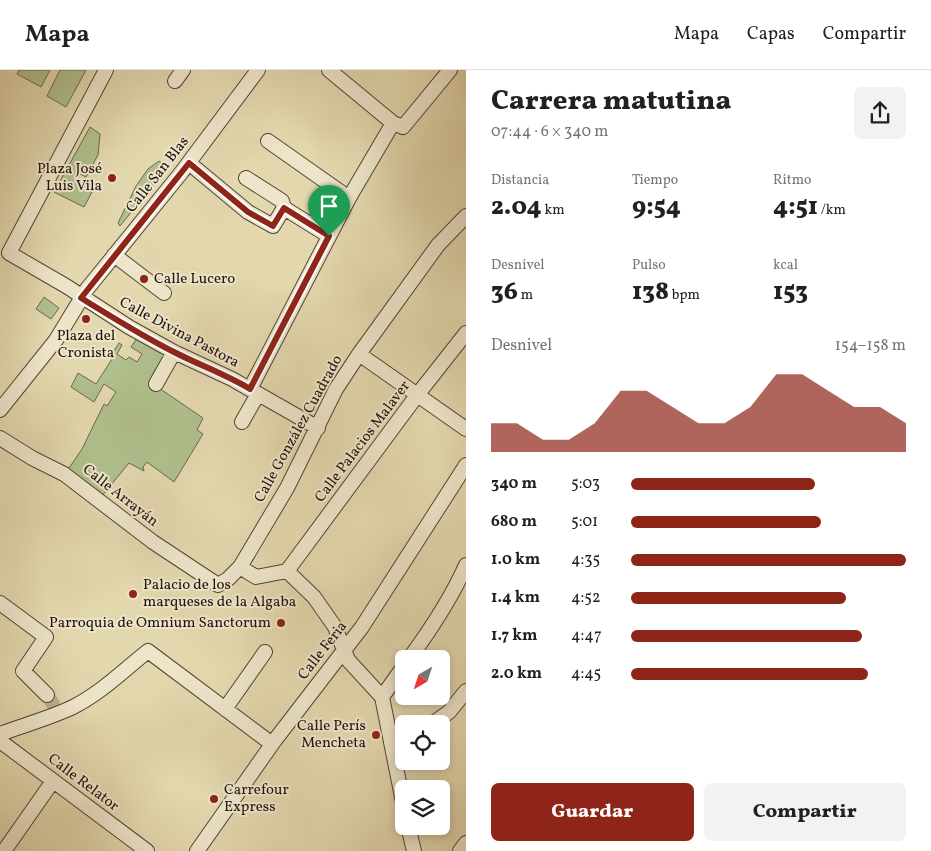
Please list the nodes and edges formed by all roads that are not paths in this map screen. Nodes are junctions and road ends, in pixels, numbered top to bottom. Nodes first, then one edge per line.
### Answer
1 (106, 70) edge
2 (329, 70) edge
3 (450, 70) edge
4 (250, 73) edge
5 (393, 123) junction
6 (268, 140) dead end
7 (189, 163) junction
8 (246, 178) dead end
9 (349, 198) junction
10 (284, 208) junction
11 (466, 216) edge
12 (329, 236) junction
13 (5, 255) edge
14 (114, 256) junction
15 (164, 293) dead end
16 (81, 298) junction
17 (466, 333) edge
18 (174, 352) junction
19 (359, 354) junction
20 (156, 384) dead end
21 (254, 392) junction
22 (418, 394) junction
23 (0, 410) edge
24 (242, 422) dead end
25 (318, 428) junction
26 (466, 429) edge
27 (0, 438) edge
28 (466, 465) edge
29 (466, 565) edge
30 (240, 567) junction
31 (286, 571) junction
32 (218, 585) joint
33 (0, 602) edge
34 (344, 650) junction
35 (416, 650) edge
36 (265, 652) dead end
37 (395, 679) edge
38 (466, 690) edge
39 (47, 695) tunnel mouth
40 (382, 698) junction
41 (225, 709) junction
42 (445, 715) edge
43 (0, 734) edge
44 (0, 742) edge
45 (272, 744) junction
46 (395, 750) edge
47 (392, 752) junction
48 (398, 780) edge
49 (53, 781) junction
50 (410, 835) edge
51 (466, 843) edge
52 (4, 851) edge
53 (147, 851) edge
54 (197, 851) edge
55 (413, 851) edge
56 (460, 851) edge

1 - 13 street
2 - 5 street
3 - 5 street
4 - 7 street, Calle San Blas
5 - 9 street
6 - 9 street
7 - 10 street
7 - 14 street, Calle San Blas
8 - 10 street
9 - 12 street
10 - 12 street
11 - 19 street, Calle González Cuadrado
12 - 21 street
13 - 16 street, Calle Divina Pastora
14 - 15 street
14 - 16 street, Calle San Blas
16 - 18 street, Calle Divina Pastora
16 - 23 street, Calle San Blas
17 - 22 street, Calle Palacios Malaver
18 - 20 street
18 - 21 street, Calle Divina Pastora
19 - 22 street
19 - 25 street, Calle González Cuadrado
21 - 24 street
21 - 25 street, Calle Divina Pastora
22 - 26 street
22 - 31 street, Calle Palacios Malaver
25 - 30 street, Calle González Cuadrado
27 - 32 street, Calle Arrayán
28 - 34 street, Calle Feria
29 - 35 street
30 - 31 street
30 - 32 street, Calle González Cuadrado
31 - 34 street
33 - 39 street
34 - 40 street
34 - 45 street, Calle Feria
36 - 41 street
37 - 40 street
38 - 42 street
40 - 47 street
41 - 43 street
41 - 45 street
44 - 49 street, Calle Relator
45 - 54 street, Calle Feria
46 - 47 street
47 - 48 street
49 - 52 street
49 - 53 street, Calle Relator
50 - 55 street
51 - 56 street

